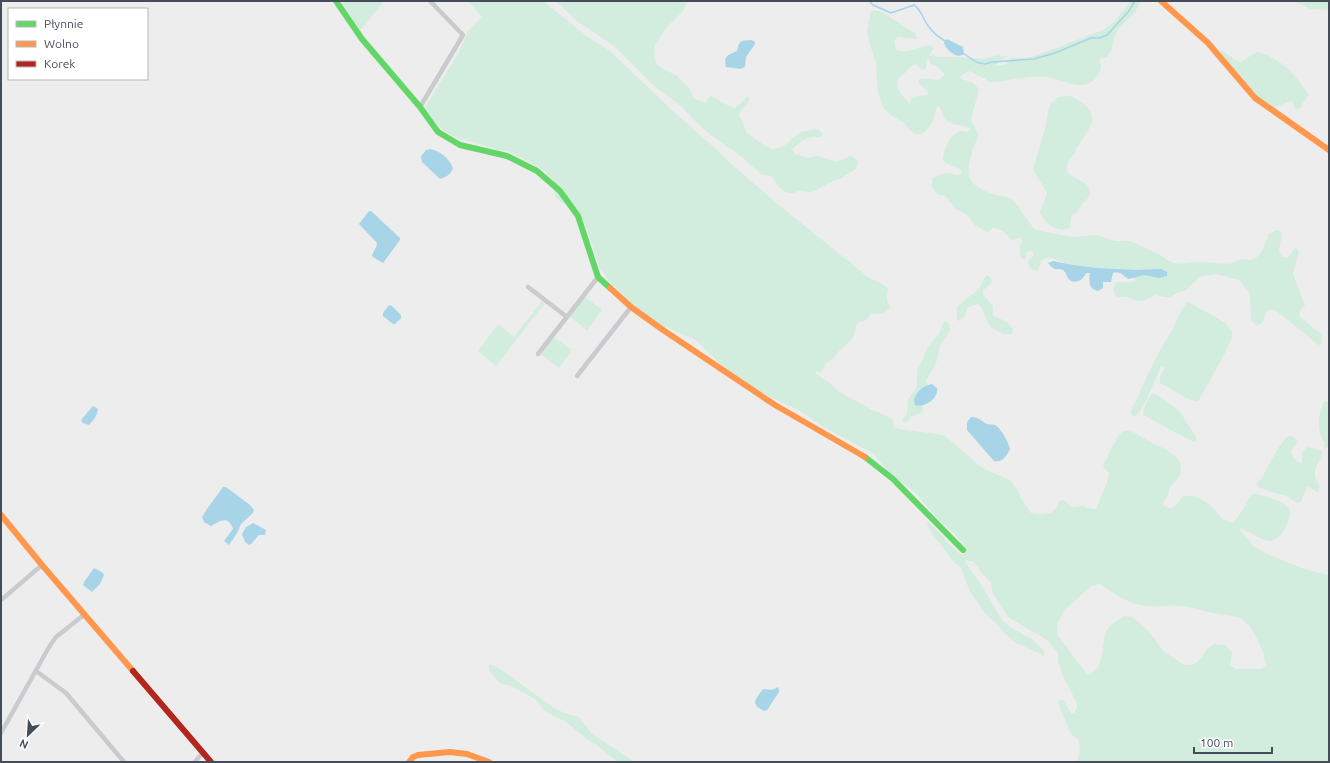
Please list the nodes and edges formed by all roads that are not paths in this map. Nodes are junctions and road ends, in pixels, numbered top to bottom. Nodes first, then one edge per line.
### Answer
1 (336, 1) edge
2 (430, 1) edge
3 (1161, 1) edge
4 (420, 107) junction
5 (1329, 150) edge
6 (598, 277) junction
7 (528, 286) dead end
8 (631, 307) junction
9 (567, 317) junction
10 (538, 354) dead end
11 (577, 376) dead end
12 (1, 515) edge
13 (963, 550) dead end
14 (42, 565) junction
15 (1, 600) edge
16 (85, 614) junction
17 (36, 671) junction
18 (1, 733) edge
19 (203, 752) junction
20 (124, 762) edge
21 (195, 762) edge
22 (212, 762) edge
23 (409, 762) edge
24 (489, 762) edge

1 - 4 street
2 - 4 street
3 - 5 street
4 - 6 street
6 - 8 street
6 - 9 street
7 - 9 street
8 - 11 street
8 - 13 street
9 - 10 street
12 - 14 street
14 - 15 street
14 - 16 street
16 - 17 street
16 - 19 street
17 - 18 street
17 - 20 street
19 - 21 street
19 - 22 street
23 - 24 street

